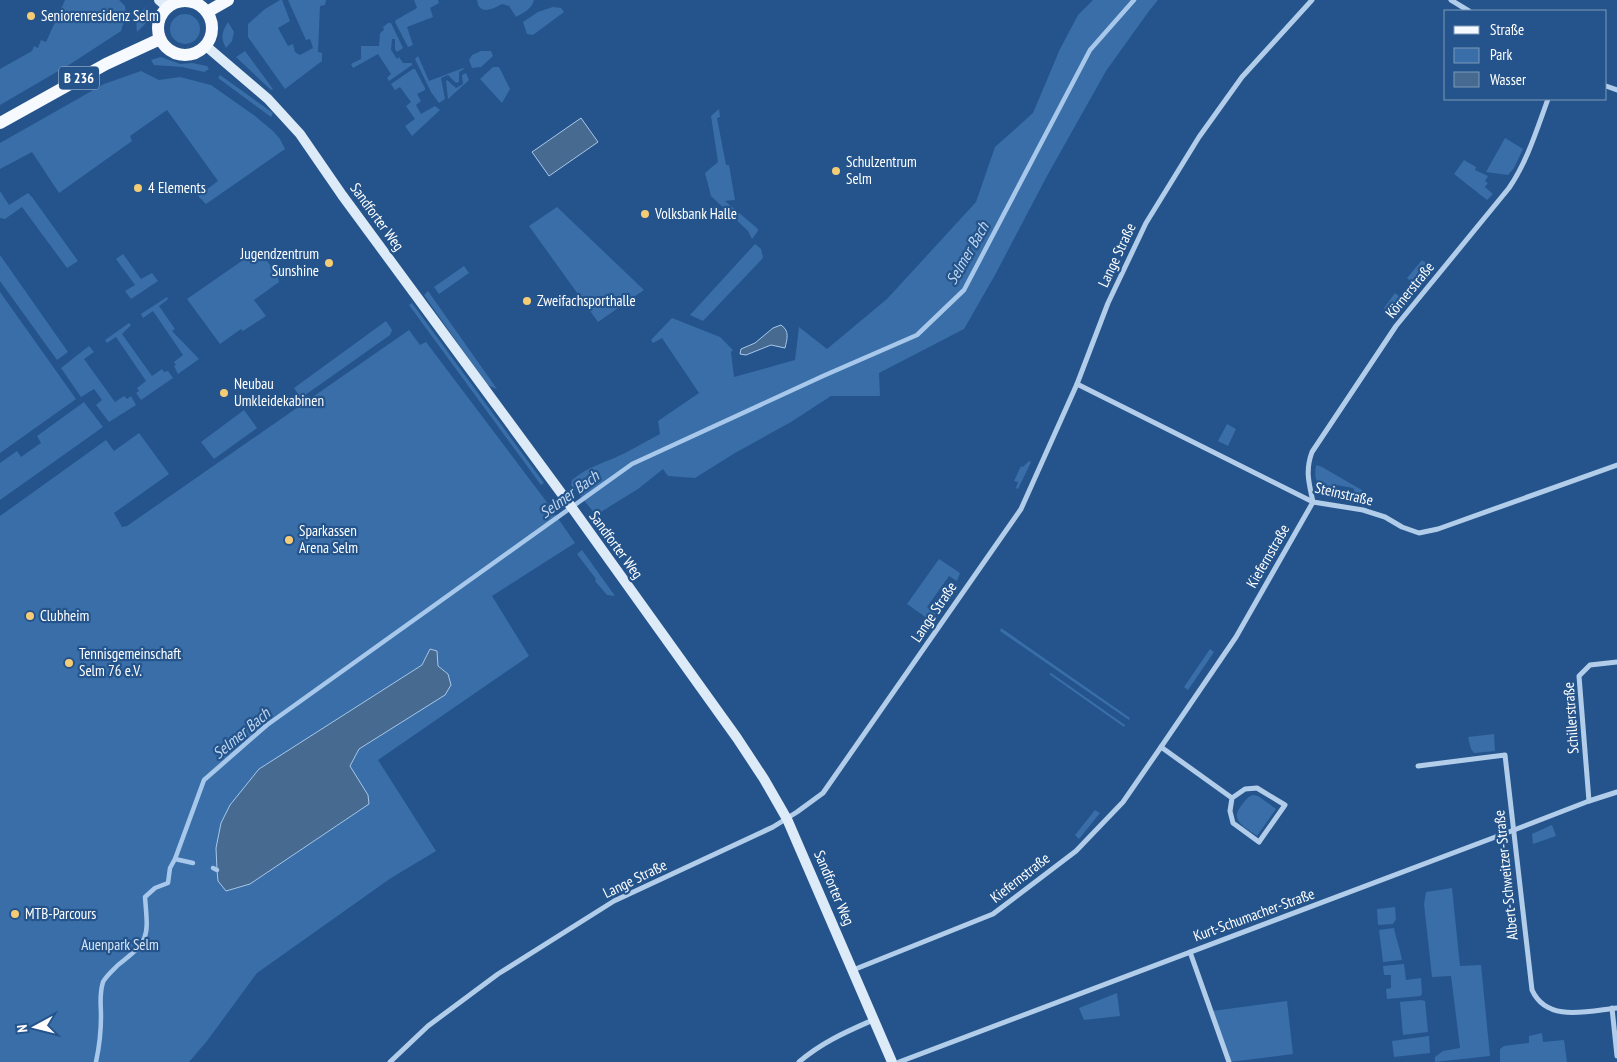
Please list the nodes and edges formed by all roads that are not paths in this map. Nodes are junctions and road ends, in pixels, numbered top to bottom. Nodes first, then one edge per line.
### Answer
1 (228, 0) edge
2 (1312, 0) edge
3 (1451, 0) edge
4 (163, 4) edge
5 (1467, 10) edge
6 (207, 12) junction
7 (160, 39) junction
8 (206, 46) junction
9 (1548, 100) edge
10 (0, 123) edge
11 (1077, 384) junction
12 (1617, 466) edge
13 (1314, 502) junction
14 (1617, 662) edge
15 (1162, 747) junction
16 (1418, 766) dead end
17 (1617, 792) edge
18 (1232, 798) junction
19 (1590, 800) junction
20 (787, 819) junction
21 (1514, 830) junction
22 (1190, 952) junction
23 (852, 970) junction
24 (1614, 1008) edge
25 (873, 1020) junction
26 (1617, 1056) edge
27 (390, 1062) edge
28 (800, 1062) edge
29 (892, 1062) edge
30 (899, 1062) edge
31 (1229, 1062) edge

1 - 6 main road
2 - 11 street, Lange Straße
3 - 5 street
4 - 6 main road
4 - 7 main road
6 - 8 main road
7 - 8 main road
7 - 10 main road, B 236
8 - 20 street, Sandforter Weg
9 - 13 street, Körnerstraße
11 - 13 street, Steinstraße
11 - 20 street, Lange Straße
12 - 13 street, Steinstraße
13 - 15 street, Kiefernstraße
14 - 19 street, Schillerstraße
15 - 18 street
15 - 23 street, Kiefernstraße
16 - 21 street, Albert-Schweitzer-Straße
17 - 19 street, Kurt-Schumacher-Straße
18 - 18 street
19 - 21 street, Kurt-Schumacher-Straße
20 - 23 street, Sandforter Weg
20 - 27 street, Lange Straße
21 - 22 street, Kurt-Schumacher-Straße
21 - 24 street, Albert-Schweitzer-Straße
22 - 30 street, Kurt-Schumacher-Straße
22 - 31 street
23 - 25 street, Sandforter Weg
24 - 26 street, Albert-Schweitzer-Straße
25 - 28 street
25 - 29 street, Sandforter Weg

